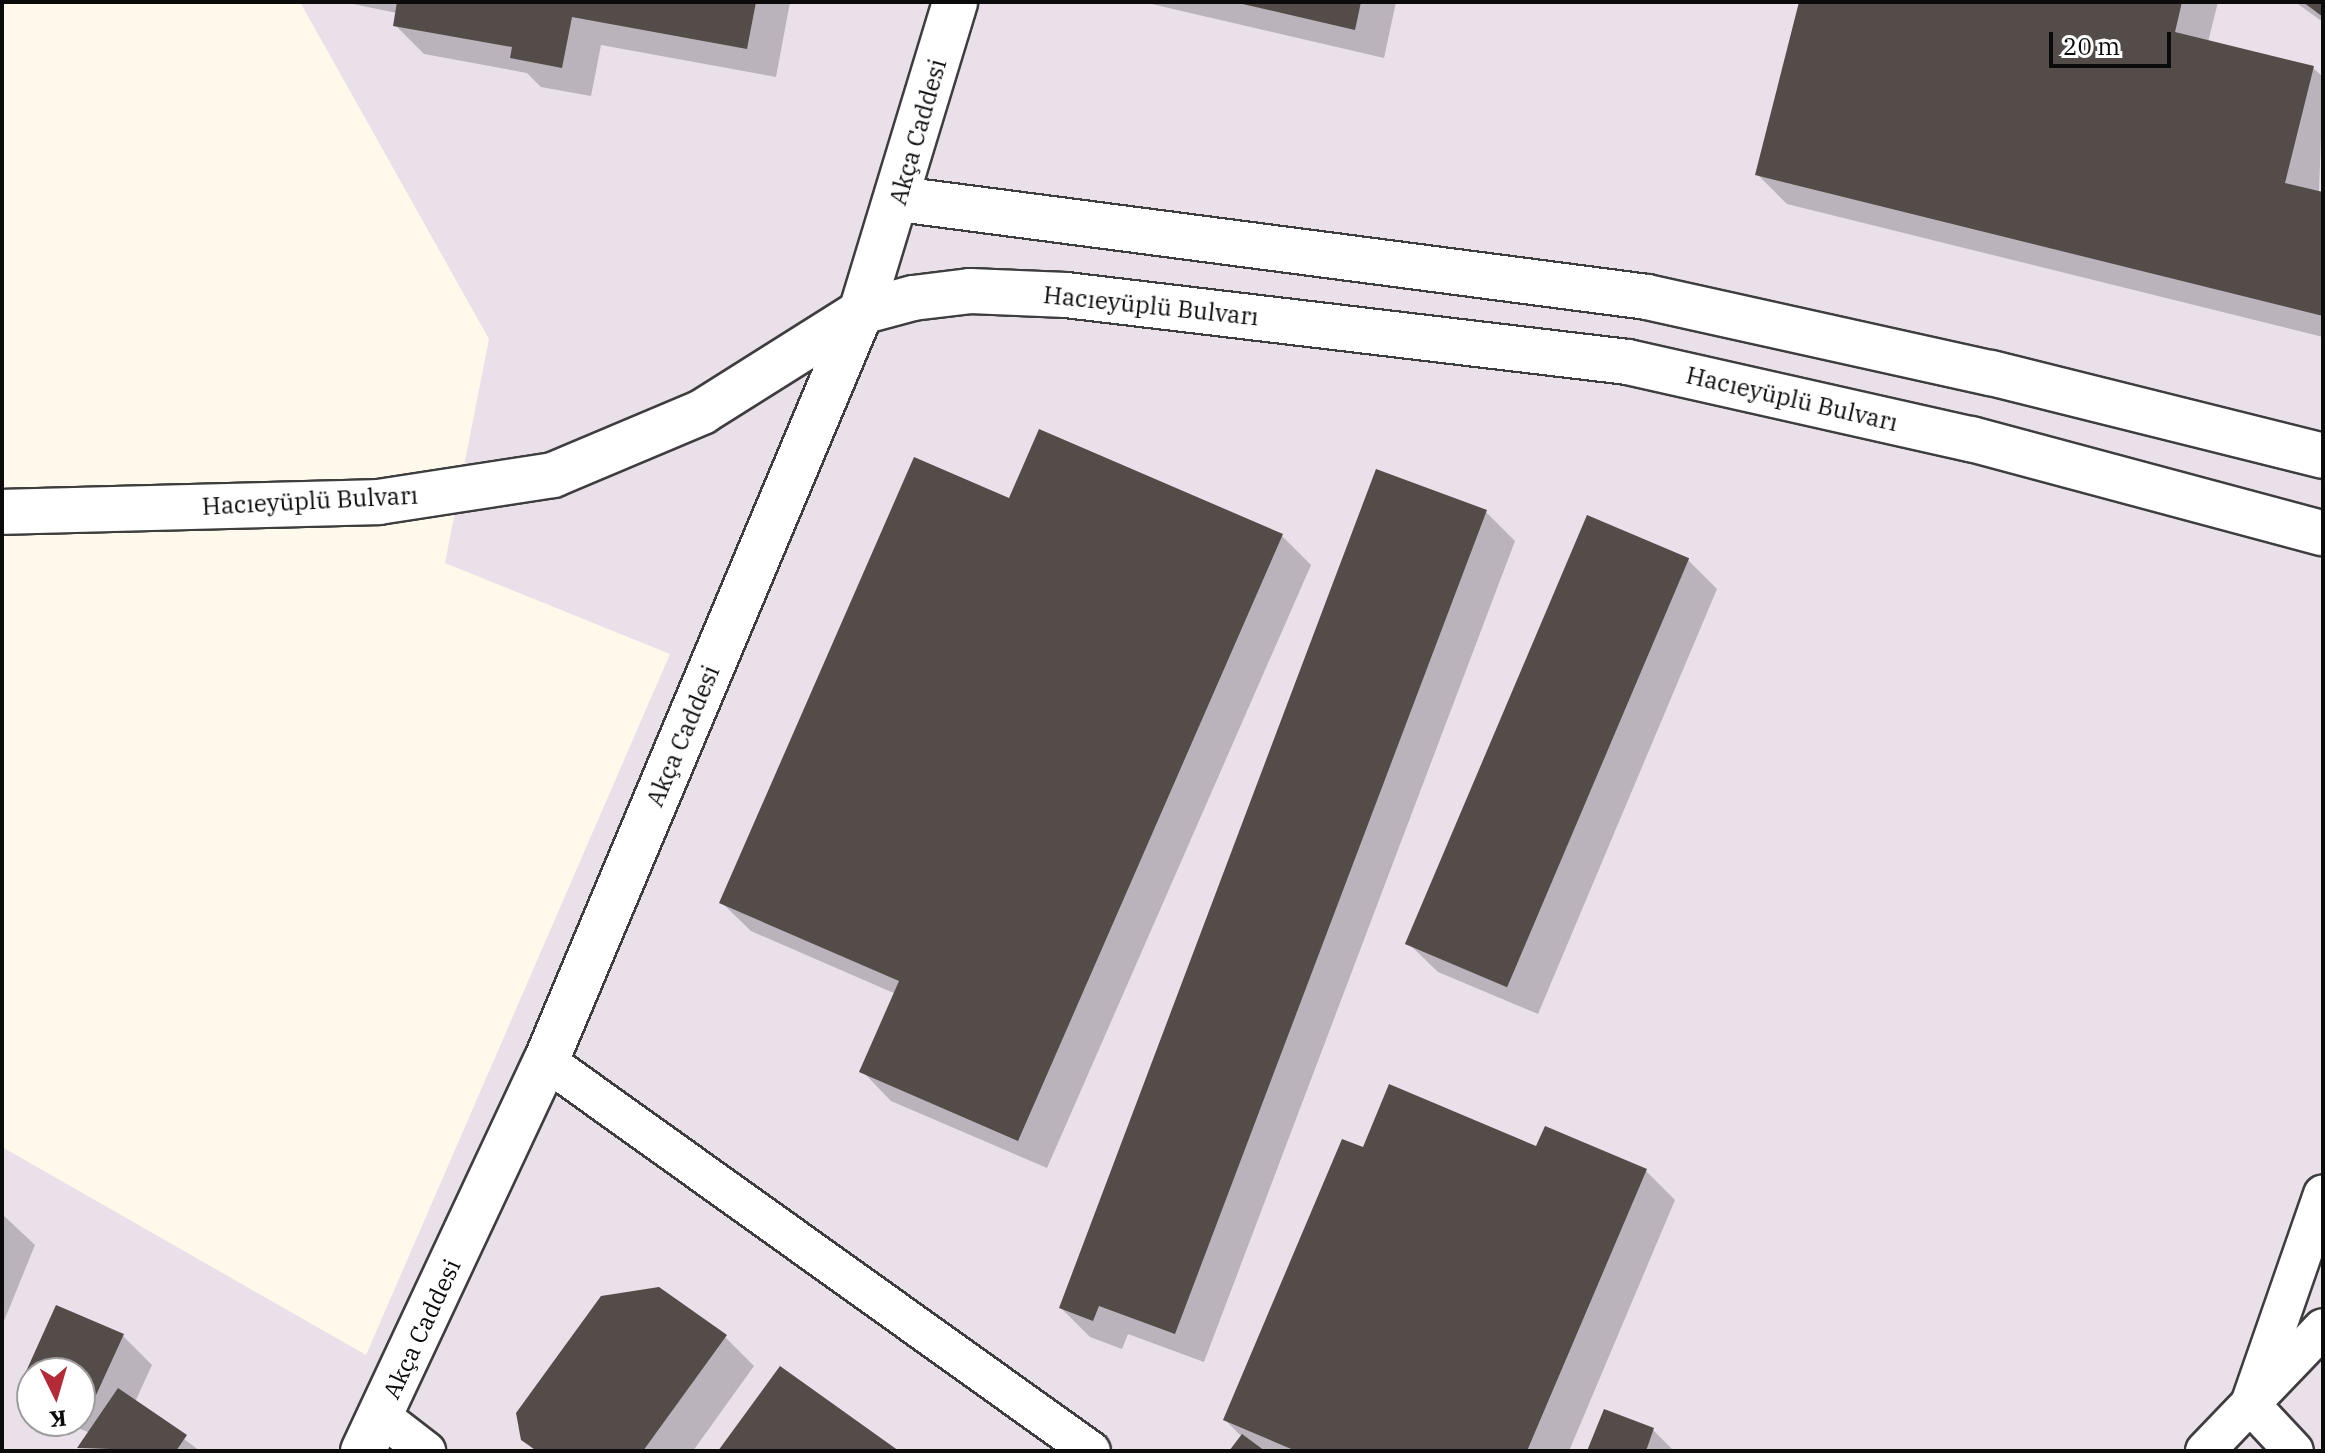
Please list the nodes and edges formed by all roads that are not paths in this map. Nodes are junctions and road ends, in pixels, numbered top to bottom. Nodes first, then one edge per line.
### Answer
1 (955, 2) edge
2 (899, 199) junction
3 (1647, 297) junction
4 (861, 312) junction
5 (1628, 362) junction
6 (2323, 456) edge
7 (2, 512) edge
8 (2323, 533) edge
9 (546, 1061) junction
10 (2323, 1194) edge
11 (2323, 1328) edge
12 (2250, 1404) junction
13 (372, 1434) edge
14 (426, 1451) edge
15 (1091, 1451) edge
16 (2205, 1451) edge
17 (2294, 1451) edge

1 - 2 street, Akça Caddesi
2 - 3 street
2 - 4 street, Akça Caddesi
3 - 5 street
3 - 6 street
4 - 5 street, Hacıeyüplü Bulvarı
4 - 7 street, Hacıeyüplü Bulvarı
4 - 9 street, Akça Caddesi
5 - 8 street, Hacıeyüplü Bulvarı
9 - 13 street, Akça Caddesi
9 - 15 street
10 - 12 street
11 - 12 street
12 - 16 street
12 - 17 street
13 - 14 street

